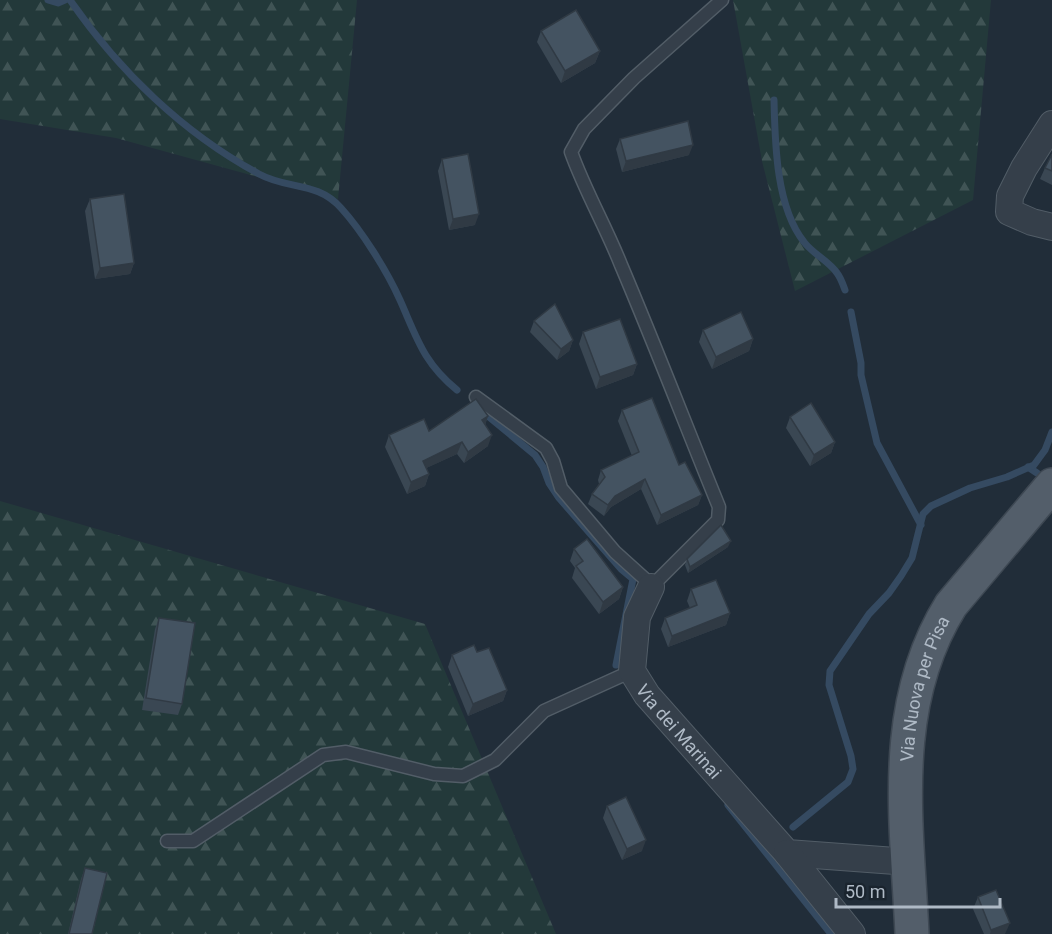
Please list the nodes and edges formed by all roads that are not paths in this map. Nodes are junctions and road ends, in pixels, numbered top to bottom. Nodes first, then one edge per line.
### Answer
1 (721, 1) edge
2 (1052, 124) edge
3 (1052, 227) edge
4 (476, 397) edge
5 (1052, 484) edge
6 (651, 587) junction
7 (632, 671) junction
8 (167, 841) dead end
9 (786, 853) junction
10 (909, 862) junction
11 (852, 934) edge
12 (912, 934) edge

1 - 6 lane
2 - 3 street
4 - 6 lane
5 - 10 main road, Via Nuova per Pisa
6 - 7 street, Via dei Marinai
7 - 8 lane
7 - 9 street, Via dei Marinai
9 - 10 street
9 - 11 street, Via dei Marinai
10 - 12 main road, Via Nuova per Pisa

